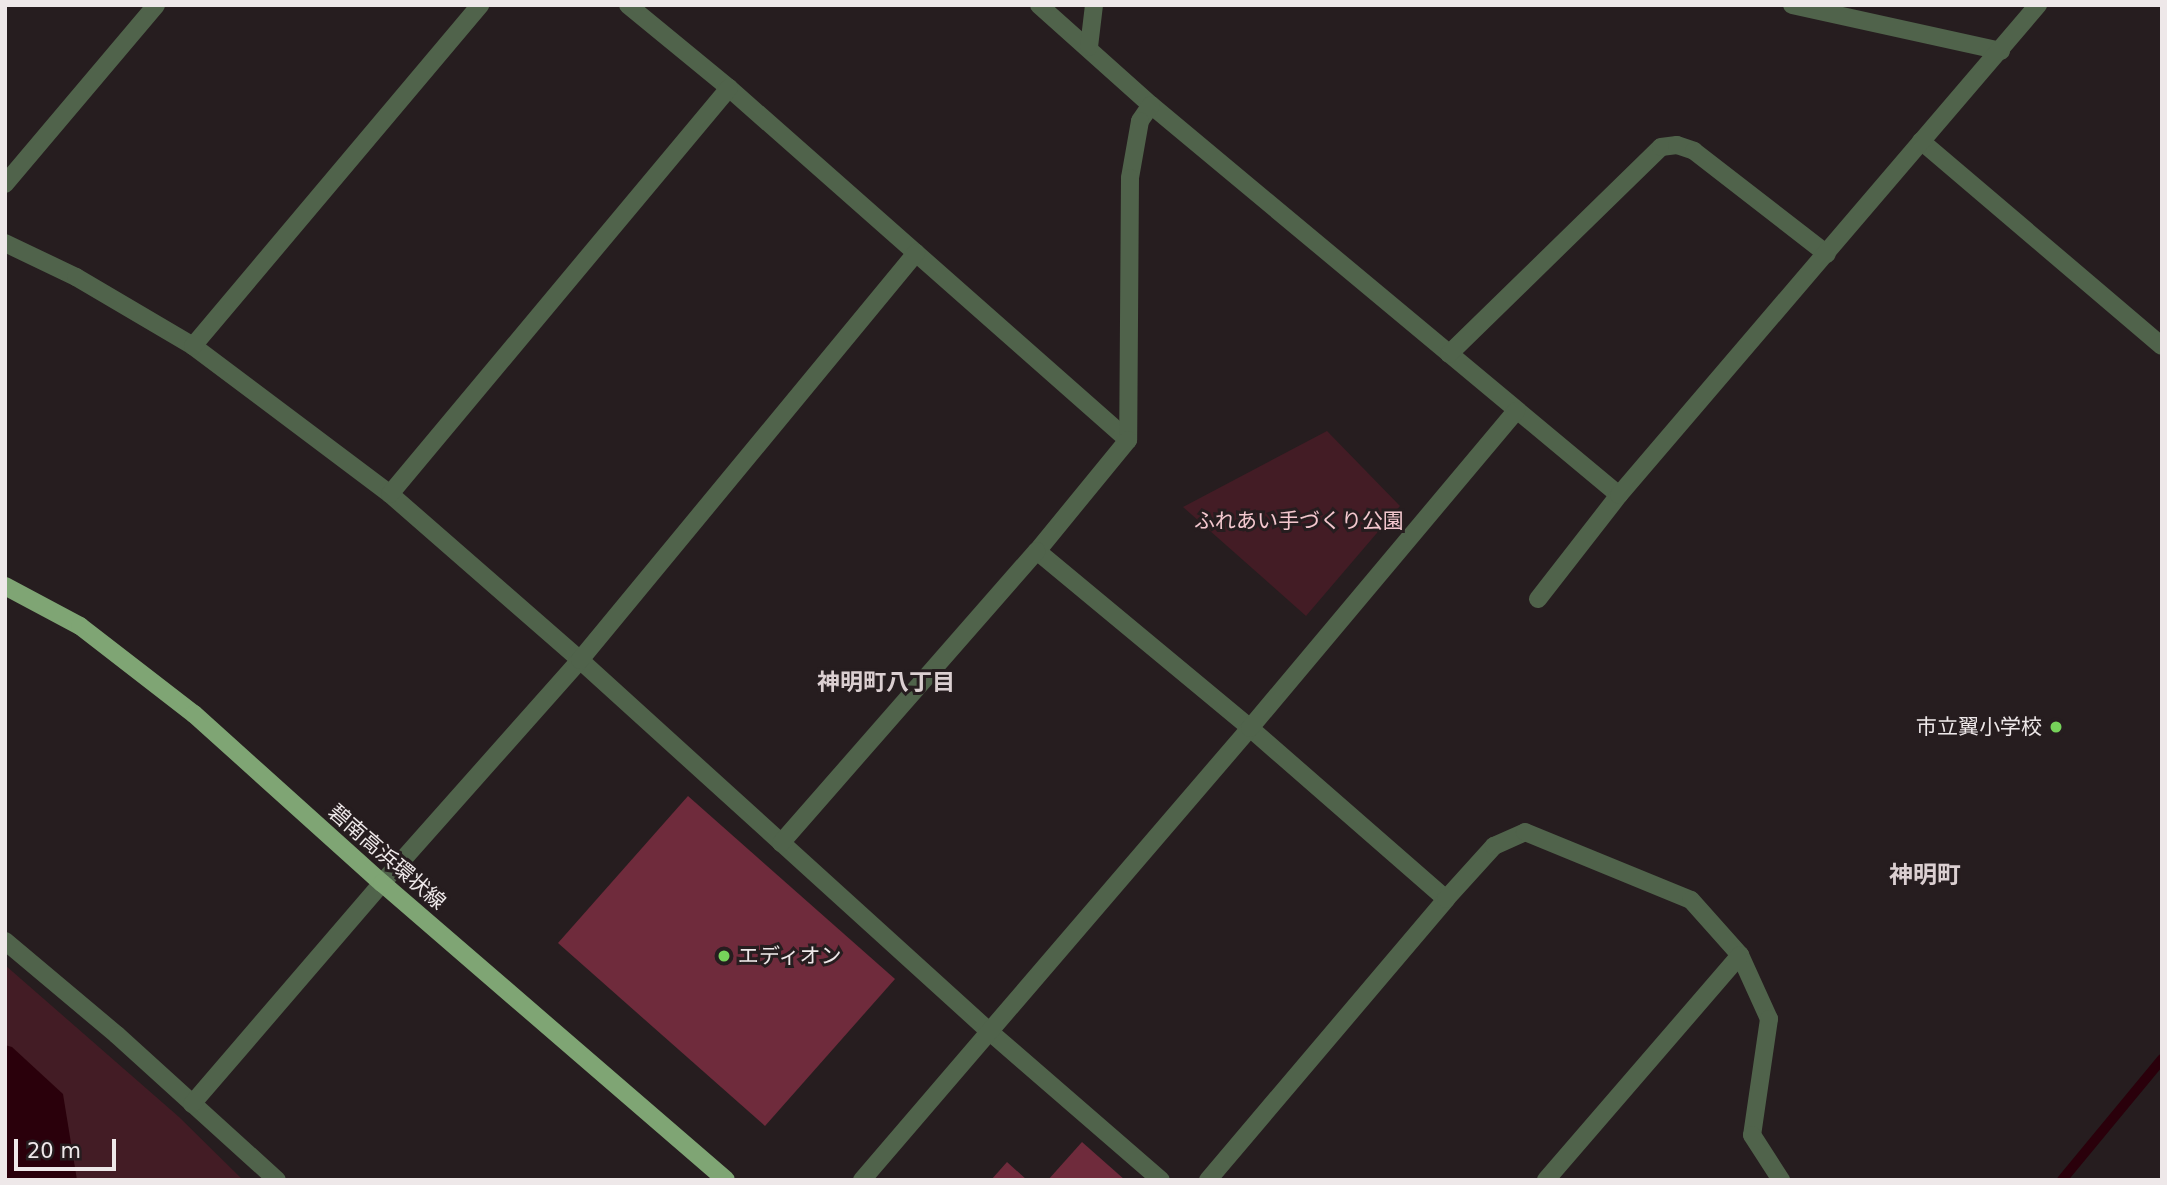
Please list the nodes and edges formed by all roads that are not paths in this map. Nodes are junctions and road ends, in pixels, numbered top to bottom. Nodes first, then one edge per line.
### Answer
1 (156, 5) edge
2 (480, 5) edge
3 (628, 5) edge
4 (1040, 5) edge
5 (1094, 5) edge
6 (1792, 5) edge
7 (2038, 5) edge
8 (1089, 47) junction
9 (2001, 51) junction
10 (729, 88) junction
11 (1151, 105) junction
12 (1921, 141) junction
13 (5, 184) edge
14 (5, 243) edge
15 (916, 253) junction
16 (1827, 254) junction
17 (193, 346) junction
18 (2162, 346) edge
19 (1449, 354) junction
20 (1516, 411) junction
21 (1128, 440) junction
22 (390, 494) junction
23 (1619, 495) junction
24 (1037, 551) junction
25 (5, 586) edge
26 (1538, 599) dead end
27 (580, 660) junction
28 (1250, 728) junction
29 (781, 843) junction
30 (382, 883) junction
31 (1446, 899) junction
32 (5, 942) edge
33 (1740, 955) junction
34 (990, 1032) junction
35 (192, 1104) junction
36 (277, 1180) edge
37 (726, 1180) edge
38 (862, 1180) edge
39 (1161, 1180) edge
40 (1208, 1180) edge
41 (1546, 1180) edge
42 (1780, 1180) edge

1 - 13 street
2 - 17 street
3 - 10 street
4 - 8 street
5 - 8 street
6 - 9 street
7 - 9 street
8 - 11 street
9 - 12 street
10 - 15 street
10 - 22 street
11 - 19 street
11 - 21 street
12 - 16 street
12 - 18 street
14 - 17 street
15 - 21 street
15 - 27 street
16 - 19 street
16 - 23 street
17 - 22 street
19 - 20 street
20 - 23 street
20 - 28 street
21 - 24 street
22 - 27 street
23 - 26 street
24 - 28 street
24 - 29 street
25 - 30 main road, 碧南高浜環状線
27 - 29 street
27 - 30 street
28 - 31 street
28 - 34 street
29 - 34 street
30 - 35 street
30 - 37 main road, 碧南高浜環状線
31 - 33 street
31 - 40 street
32 - 35 street
33 - 41 street
33 - 42 street
34 - 38 street
34 - 39 street
35 - 36 street

